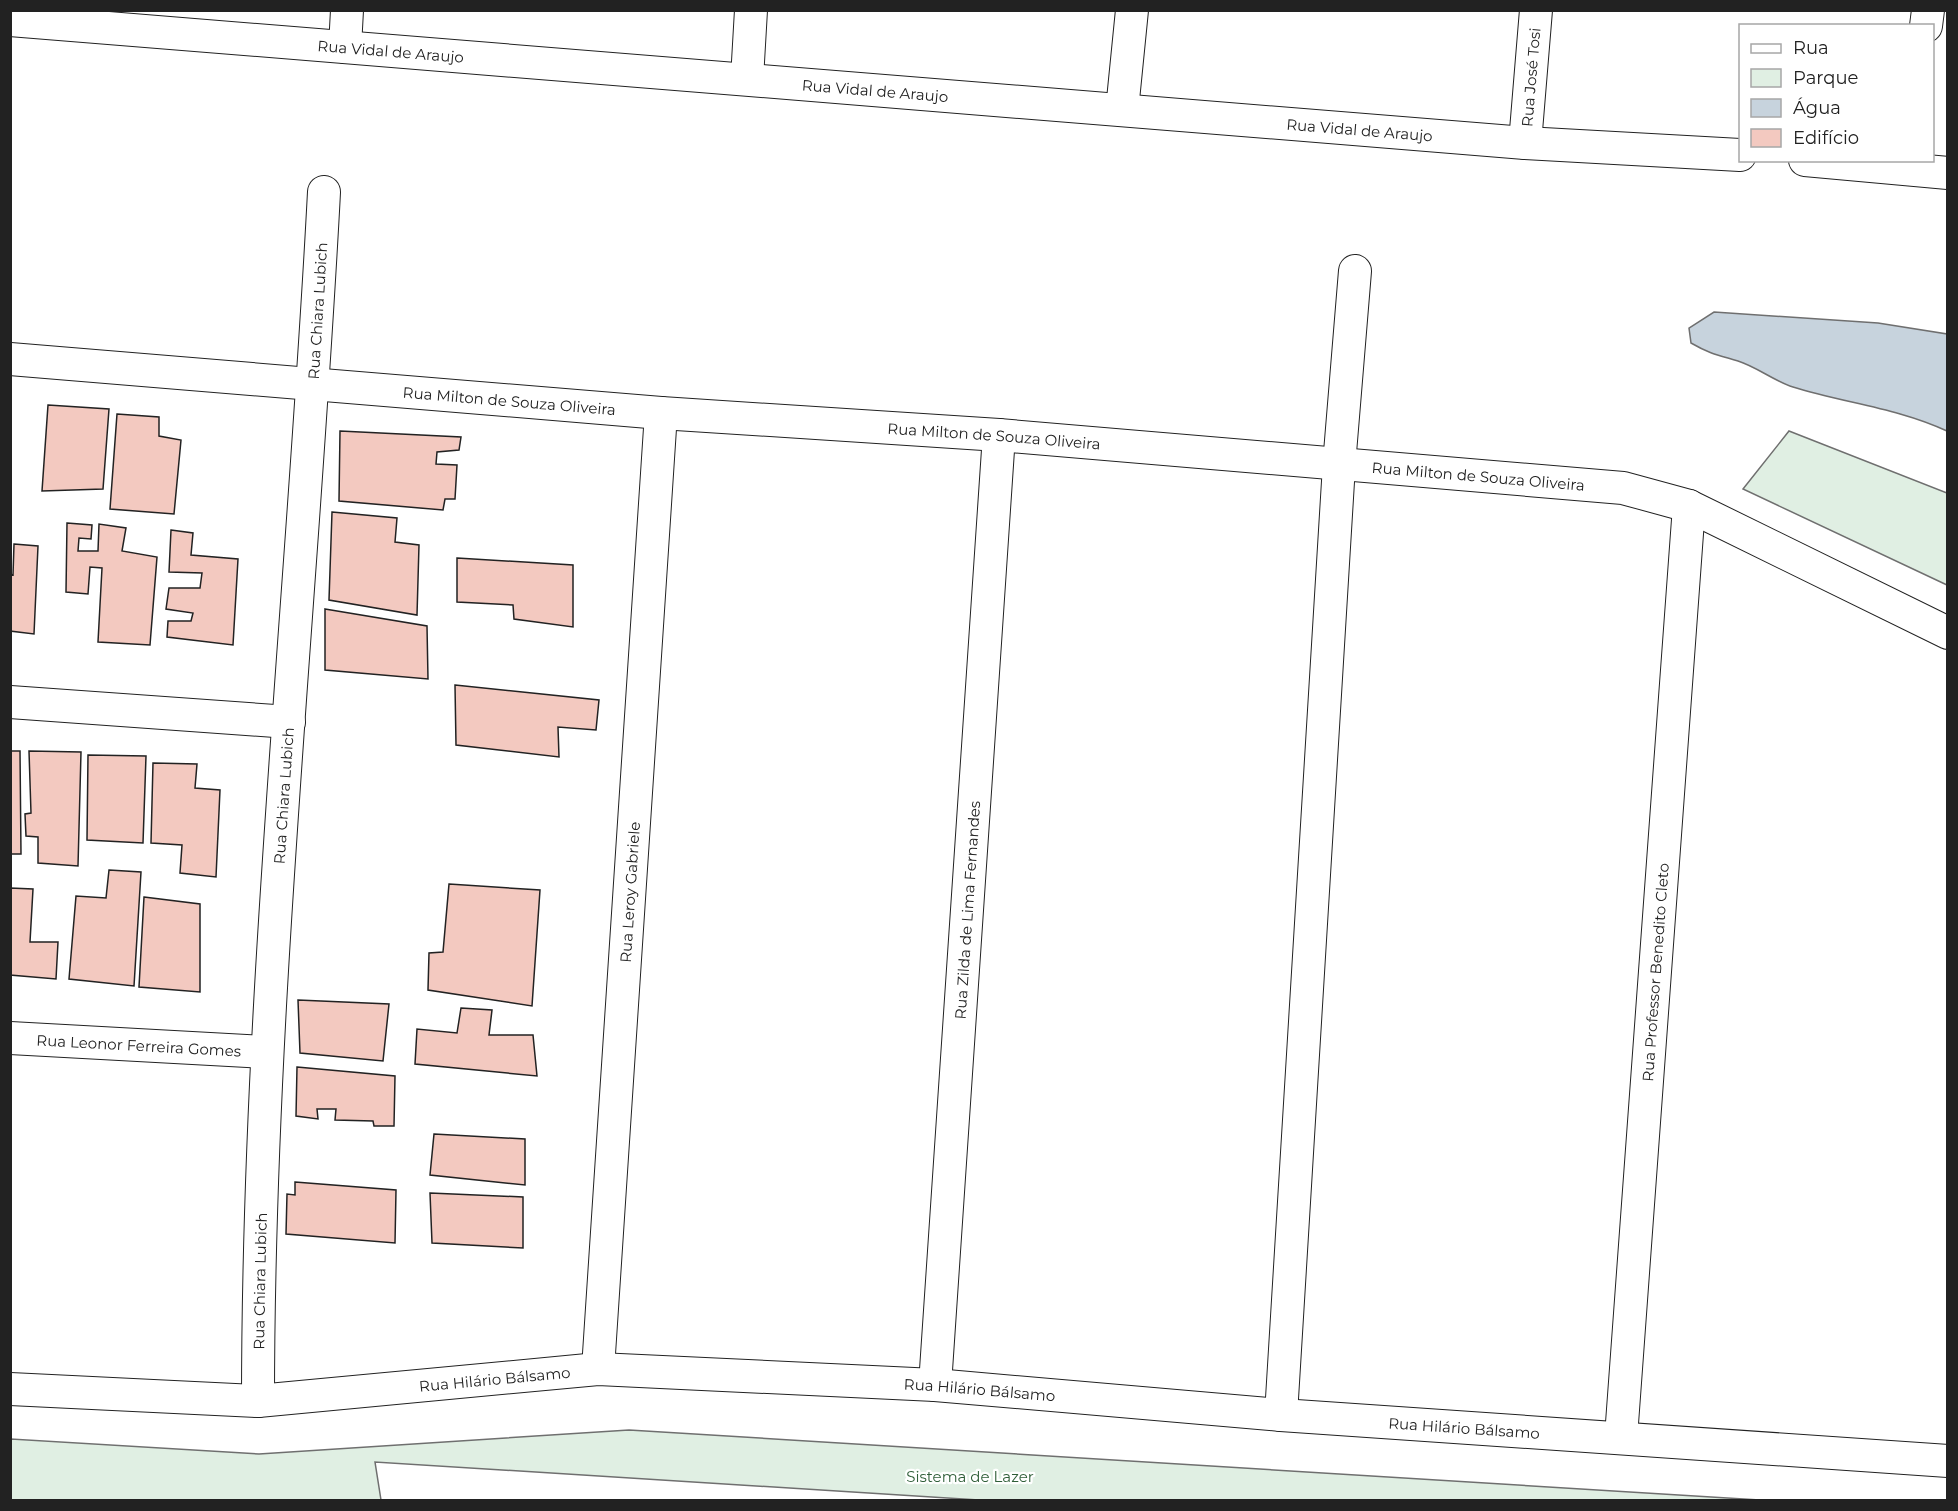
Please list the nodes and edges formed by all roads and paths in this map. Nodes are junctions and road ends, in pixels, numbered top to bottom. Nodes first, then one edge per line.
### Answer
1 (347, 10) edge
2 (751, 10) edge
3 (1132, 10) edge
4 (1536, 10) edge
5 (10, 20) edge
6 (345, 47) junction
7 (747, 80) junction
8 (1122, 110) junction
9 (1525, 142) junction
10 (1739, 155) edge
11 (1841, 162) edge
12 (1914, 166) edge
13 (1947, 173) edge
14 (324, 192) dead end
15 (1355, 271) dead end
16 (10, 359) edge
17 (314, 384) junction
18 (661, 413) junction
19 (999, 435) junction
20 (1339, 465) junction
21 (1689, 506) junction
22 (1947, 633) edge
23 (10, 702) edge
24 (289, 722) junction
25 (10, 1038) edge
26 (267, 1052) junction
27 (598, 1369) junction
28 (935, 1385) junction
29 (10, 1389) edge
30 (258, 1401) junction
31 (1281, 1415) junction
32 (1621, 1437) junction
33 (1947, 1461) edge

1 - 6 street
2 - 7 street
3 - 8 street
4 - 9 street, Rua José Tosi
5 - 6 street, Rua Vidal de Araujo
6 - 7 street, Rua Vidal de Araujo
7 - 8 street, Rua Vidal de Araujo
8 - 9 street, Rua Vidal de Araujo
9 - 10 street, Rua Vidal de Araujo
11 - 12 street
12 - 13 street
14 - 17 street, Rua Chiara Lubich
15 - 20 street
16 - 17 street, Rua Milton de Souza Oliveira
17 - 18 street, Rua Milton de Souza Oliveira
17 - 24 street, Rua Chiara Lubich
18 - 19 street, Rua Milton de Souza Oliveira
18 - 27 street, Rua Leroy Gabriele
19 - 20 street, Rua Milton de Souza Oliveira
19 - 28 street, Rua Zilda de Lima Fernandes
20 - 21 street, Rua Milton de Souza Oliveira
20 - 31 street
21 - 22 street, Rua Milton de Souza Oliveira
21 - 32 street, Rua Professor Benedito Cleto
23 - 24 street
24 - 26 street, Rua Chiara Lubich
25 - 26 street, Rua Leonor Ferreira Gomes
26 - 30 street, Rua Chiara Lubich
27 - 28 street, Rua Hilário Bálsamo
27 - 30 street, Rua Hilário Bálsamo
28 - 31 street, Rua Hilário Bálsamo
29 - 30 street, Rua Hilário Bálsamo
31 - 32 street, Rua Hilário Bálsamo
32 - 33 street, Rua Hilário Bálsamo

